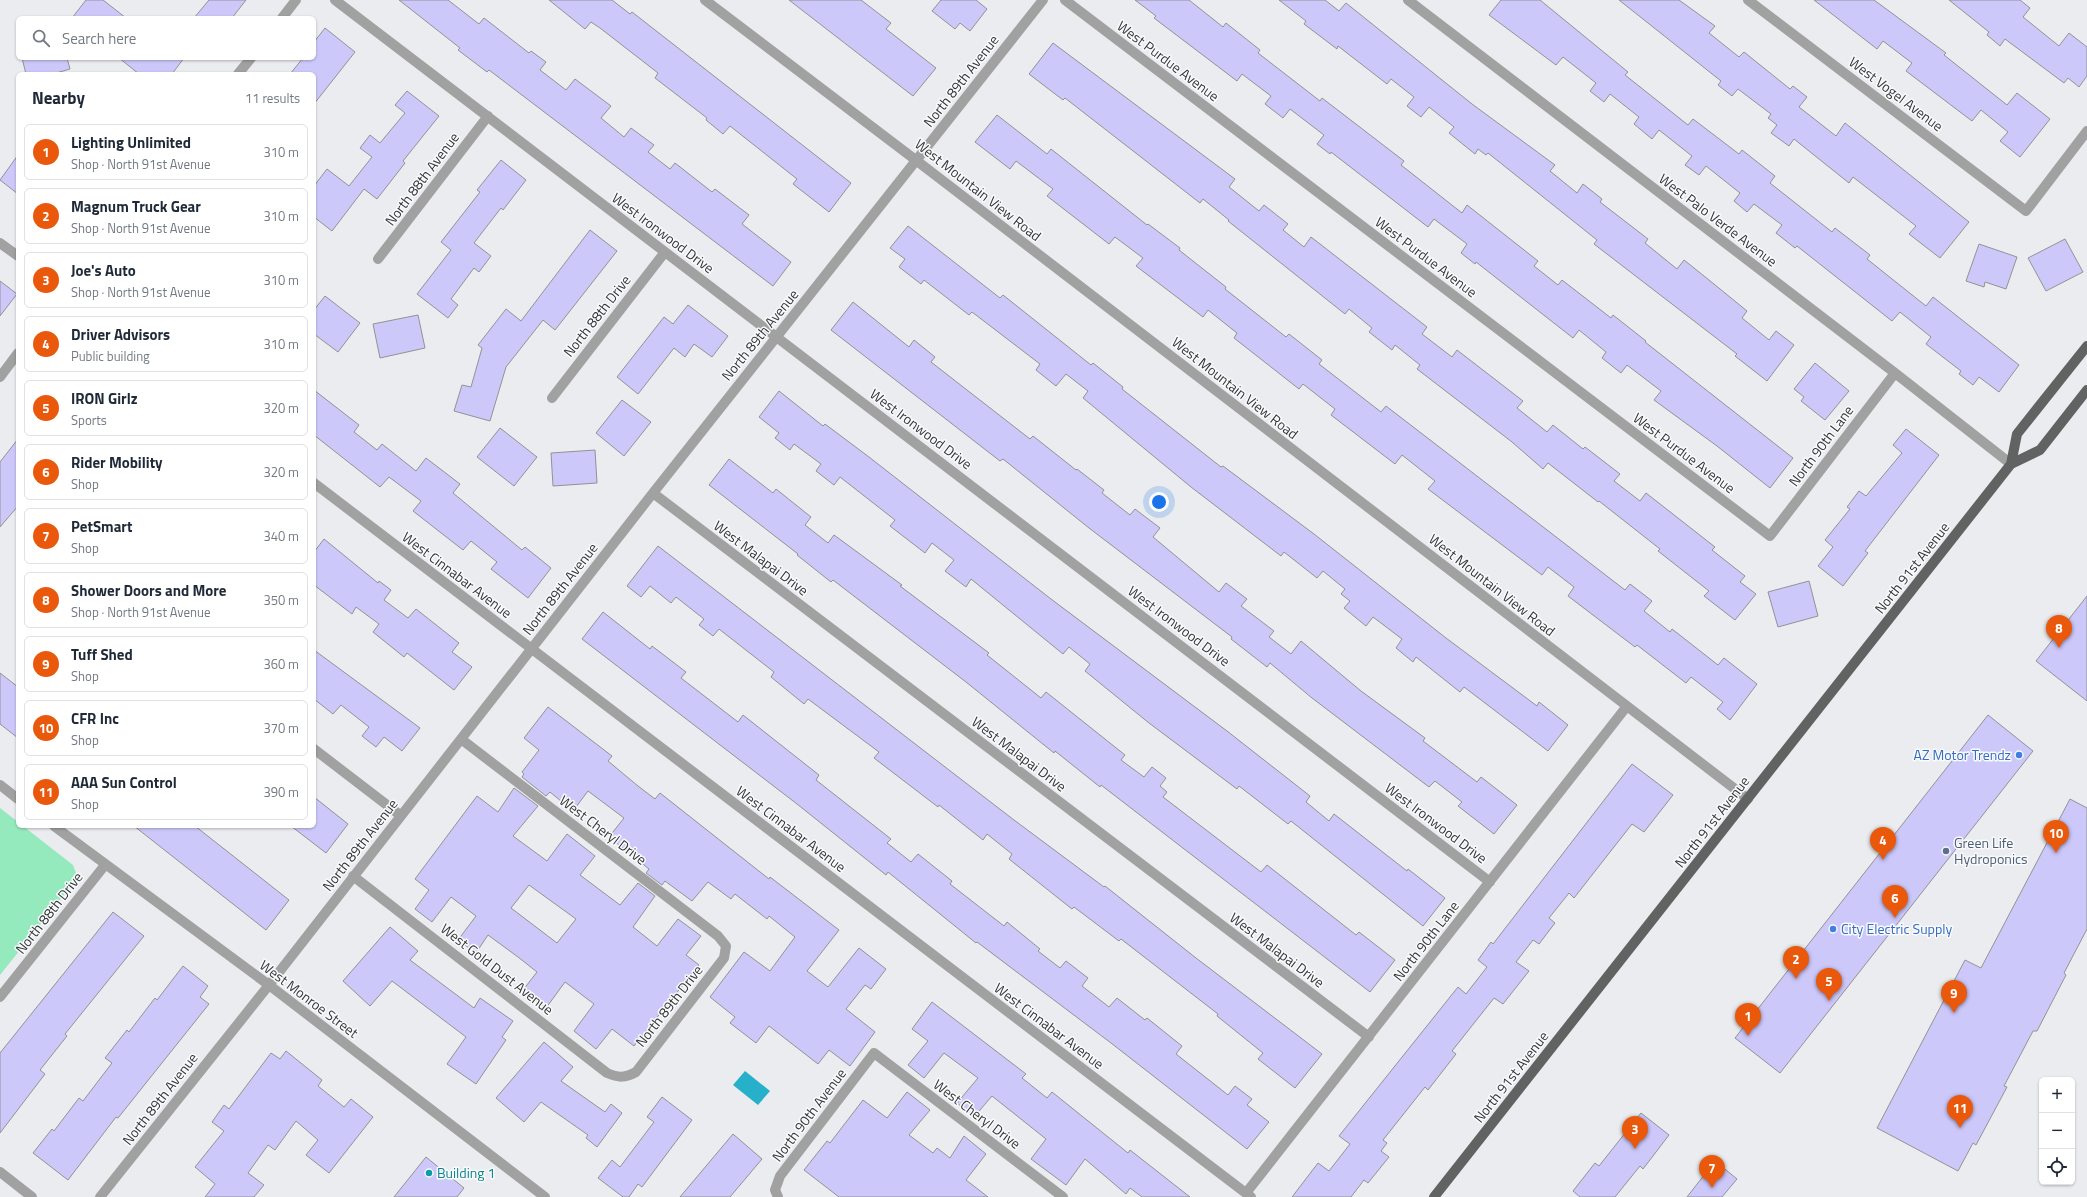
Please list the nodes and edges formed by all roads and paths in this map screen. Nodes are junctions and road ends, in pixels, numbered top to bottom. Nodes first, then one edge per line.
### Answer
1 (296, 0) edge
2 (335, 0) edge
3 (705, 0) edge
4 (1043, 0) edge
5 (1065, 0) edge
6 (1408, 0) edge
7 (1748, 0) edge
8 (284, 16) edge
9 (249, 60) edge
10 (240, 72) edge
11 (488, 116) junction
12 (2087, 131) edge
13 (917, 161) junction
14 (0, 243) edge
15 (665, 252) junction
16 (16, 255) edge
17 (378, 259) dead end
18 (777, 337) junction
19 (2087, 346) edge
20 (16, 356) edge
21 (1895, 373) junction
22 (0, 377) edge
23 (2087, 390) edge
24 (552, 398) dead end
25 (2010, 464) junction
26 (316, 485) edge
27 (653, 493) junction
28 (1770, 536) joint
29 (531, 650) junction
30 (1627, 706) junction
31 (461, 739) junction
32 (316, 751) edge
33 (0, 785) edge
34 (16, 797) edge
35 (1748, 799) junction
36 (400, 815) junction
37 (57, 828) edge
38 (105, 865) junction
39 (353, 876) junction
40 (1490, 882) junction
41 (726, 946) joint
42 (268, 985) junction
43 (0, 997) edge
44 (1369, 1037) junction
45 (874, 1053) joint
46 (626, 1078) joint
47 (0, 1172) edge
48 (1249, 1195) edge
49 (32, 1197) edge
50 (100, 1197) edge
51 (545, 1197) edge
52 (778, 1197) edge
53 (1063, 1197) edge
54 (1434, 1197) edge

1 - 8 street
2 - 11 street, West Ironwood Drive
3 - 13 street, West Mountain View Road
4 - 13 street, North 89th Avenue
5 - 28 street, West Purdue Avenue
6 - 21 street, West Palo Verde Avenue
7 - 12 street, West Vogel Avenue
9 - 10 street
11 - 15 street, West Ironwood Drive
11 - 17 street, North 88th Avenue
13 - 18 street, North 89th Avenue
13 - 30 street, West Mountain View Road
14 - 16 street
15 - 18 street, West Ironwood Drive
15 - 24 street, North 88th Drive
18 - 27 street, North 89th Avenue
18 - 40 street, West Ironwood Drive
19 - 25 main road, North 91st Avenue
20 - 22 street
21 - 25 street, West Palo Verde Avenue
21 - 28 street, North 90th Lane
23 - 25 main road, North 91st Avenue
25 - 35 main road, North 91st Avenue
26 - 29 street, West Cinnabar Avenue
27 - 29 street, North 89th Avenue
27 - 44 street, West Malapai Drive
29 - 31 street, North 89th Avenue
29 - 48 street, West Cinnabar Avenue
30 - 35 street, West Mountain View Road
30 - 40 street, North 90th Lane
31 - 36 street, North 89th Avenue
31 - 41 street, West Cheryl Drive
32 - 36 street
33 - 34 street
35 - 54 main road, North 91st Avenue
36 - 39 street, North 89th Avenue
37 - 38 street, West Monroe Street
38 - 42 street, West Monroe Street
38 - 43 street, North 88th Drive
39 - 42 street, North 89th Avenue
39 - 46 street, West Gold Dust Avenue
40 - 44 street, North 90th Lane
41 - 46 street, North 89th Drive
42 - 50 street, North 89th Avenue
42 - 51 street, West Monroe Street
44 - 48 street, North 90th Lane
45 - 52 street, North 90th Avenue
45 - 53 street, West Cheryl Drive
47 - 49 street

